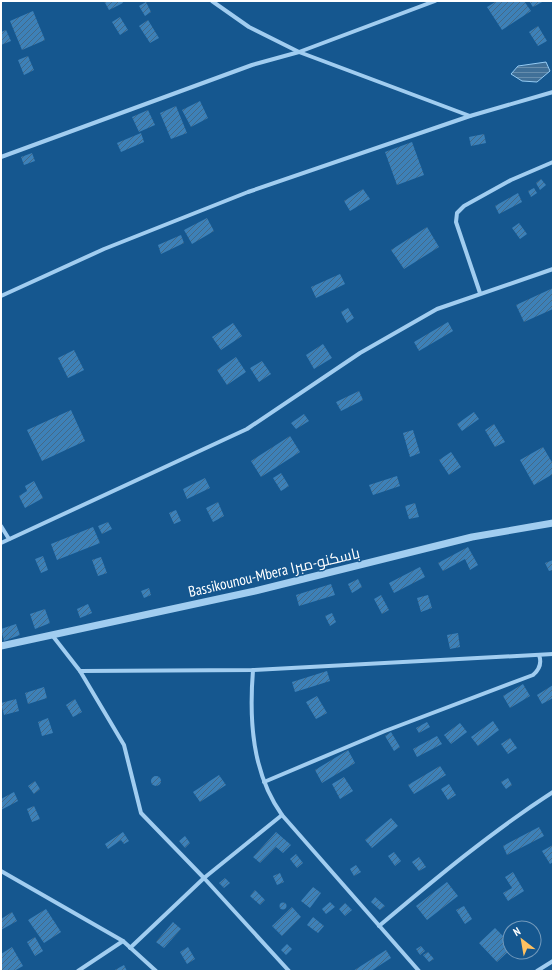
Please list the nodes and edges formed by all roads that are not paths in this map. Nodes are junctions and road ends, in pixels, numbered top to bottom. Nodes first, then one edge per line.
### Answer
1 (212, 1) edge
2 (435, 1) edge
3 (299, 52) junction
4 (553, 92) edge
5 (470, 116) junction
6 (1, 157) edge
7 (553, 162) edge
8 (553, 269) edge
9 (480, 293) junction
10 (1, 296) edge
11 (553, 523) edge
12 (1, 526) edge
13 (9, 539) junction
14 (1, 543) edge
15 (52, 635) junction
16 (1, 646) edge
17 (539, 654) junction
18 (553, 654) edge
19 (253, 670) junction
20 (80, 671) junction
21 (264, 782) junction
22 (553, 792) edge
23 (282, 815) junction
24 (1, 871) edge
25 (204, 878) junction
26 (380, 926) junction
27 (123, 941) junction
28 (130, 948) junction
29 (553, 961) edge
30 (78, 971) edge
31 (156, 971) edge
32 (289, 971) edge
33 (419, 971) edge
34 (537, 971) edge

1 - 3 street
2 - 3 street
3 - 5 street
3 - 6 street
4 - 5 street
5 - 10 street
7 - 9 street
8 - 9 street
9 - 13 street
11 - 15 street, Bassikounou-Mbera باسكنو-مبرا
12 - 13 street
13 - 14 street
15 - 16 street, Bassikounou-Mbera باسكنو-مبرا
15 - 20 street
17 - 18 street
17 - 19 street
17 - 21 street
19 - 20 street
19 - 21 street
20 - 25 street
21 - 23 street
22 - 26 street
23 - 25 street
23 - 26 street
24 - 27 street
25 - 28 street
25 - 32 street
26 - 33 street
27 - 28 street
27 - 30 street
28 - 31 street
29 - 34 street

